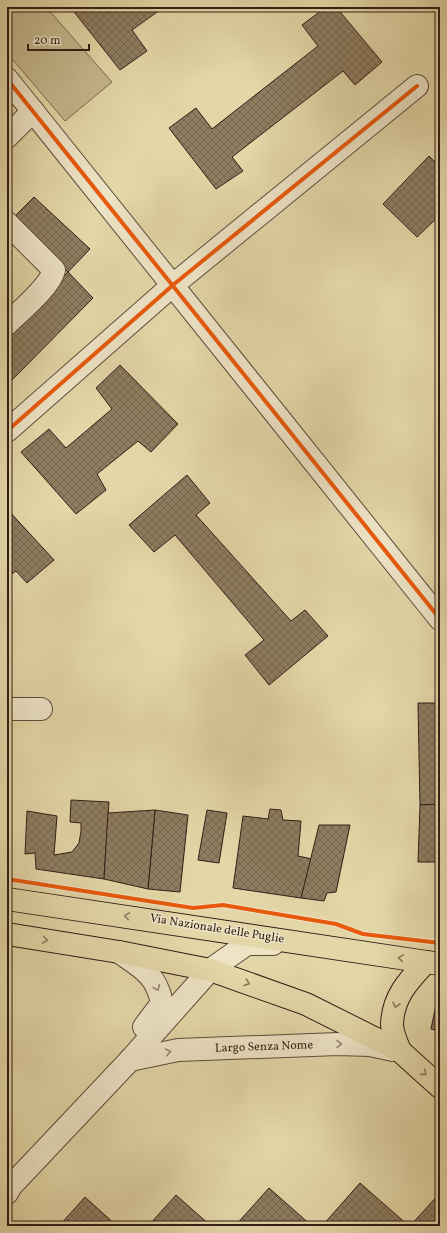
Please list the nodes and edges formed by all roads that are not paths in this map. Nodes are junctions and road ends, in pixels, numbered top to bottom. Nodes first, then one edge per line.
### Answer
1 (7, 79) edge
2 (417, 86) dead end
3 (33, 111) junction
4 (7, 137) edge
5 (7, 223) edge
6 (173, 285) junction
7 (7, 324) edge
8 (7, 432) edge
9 (440, 619) edge
10 (7, 709) edge
11 (41, 709) dead end
12 (7, 899) edge
13 (7, 934) edge
14 (318, 945) junction
15 (119, 952) junction
16 (433, 963) edge
17 (210, 970) junction
18 (400, 1051) junction
19 (130, 1060) junction
20 (440, 1087) edge
21 (7, 1193) edge

1 - 3 street
2 - 6 street
3 - 4 street
3 - 6 street
5 - 7 street
6 - 8 street
6 - 9 street
10 - 11 street
14 -> 12 main road, Via Nazionale delle Puglie
13 -> 15 main road
16 -> 14 main road, Via Nazionale delle Puglie
14 - 17 street
15 - 17 main road
15 -> 19 street
16 -> 18 main road, Via Nazionale delle Puglie
17 -> 18 main road
17 - 19 street
19 -> 18 street, Largo Senza Nome
18 -> 20 main road
19 - 21 street

